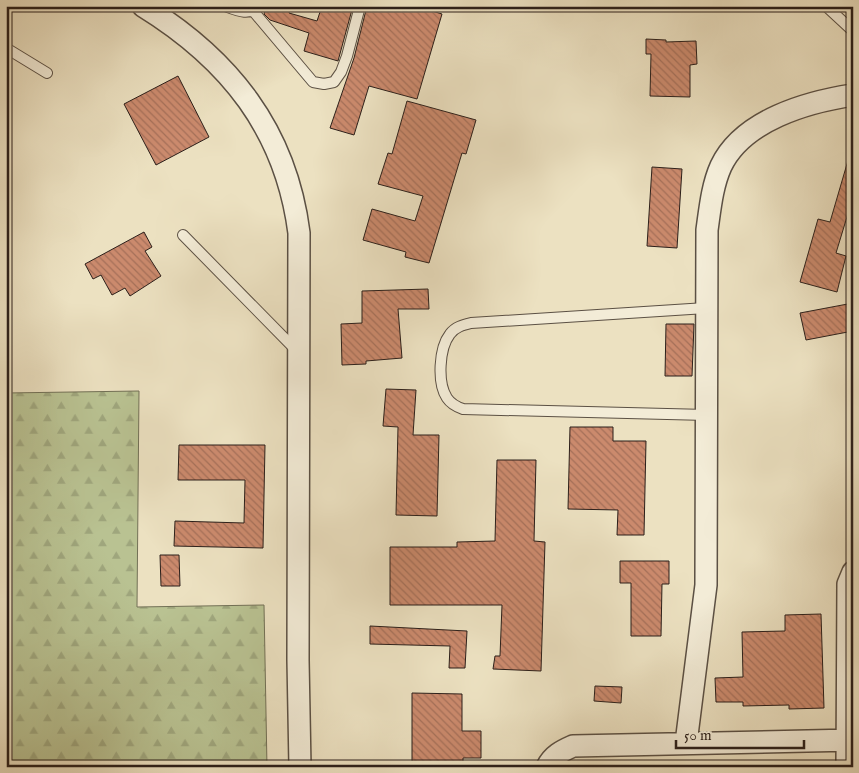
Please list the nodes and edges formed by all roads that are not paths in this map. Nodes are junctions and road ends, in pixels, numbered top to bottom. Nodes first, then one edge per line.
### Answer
1 (142, 6) edge
2 (225, 6) edge
3 (360, 6) edge
4 (826, 6) edge
5 (257, 9) edge
6 (853, 31) edge
7 (6, 48) edge
8 (47, 73) dead end
9 (853, 95) edge
10 (183, 235) dead end
11 (706, 308) junction
12 (299, 353) junction
13 (707, 415) junction
14 (853, 572) edge
15 (850, 740) edge
16 (686, 743) junction
17 (300, 767) edge
18 (547, 767) edge
19 (847, 767) edge

1 - 12 street
2 - 5 lane
3 - 5 lane
4 - 6 lane
7 - 8 lane
9 - 11 street
10 - 12 lane
11 - 13 street
11 - 13 lane
12 - 17 street
13 - 16 street
14 - 15 street
15 - 16 street
15 - 19 street
16 - 18 street

